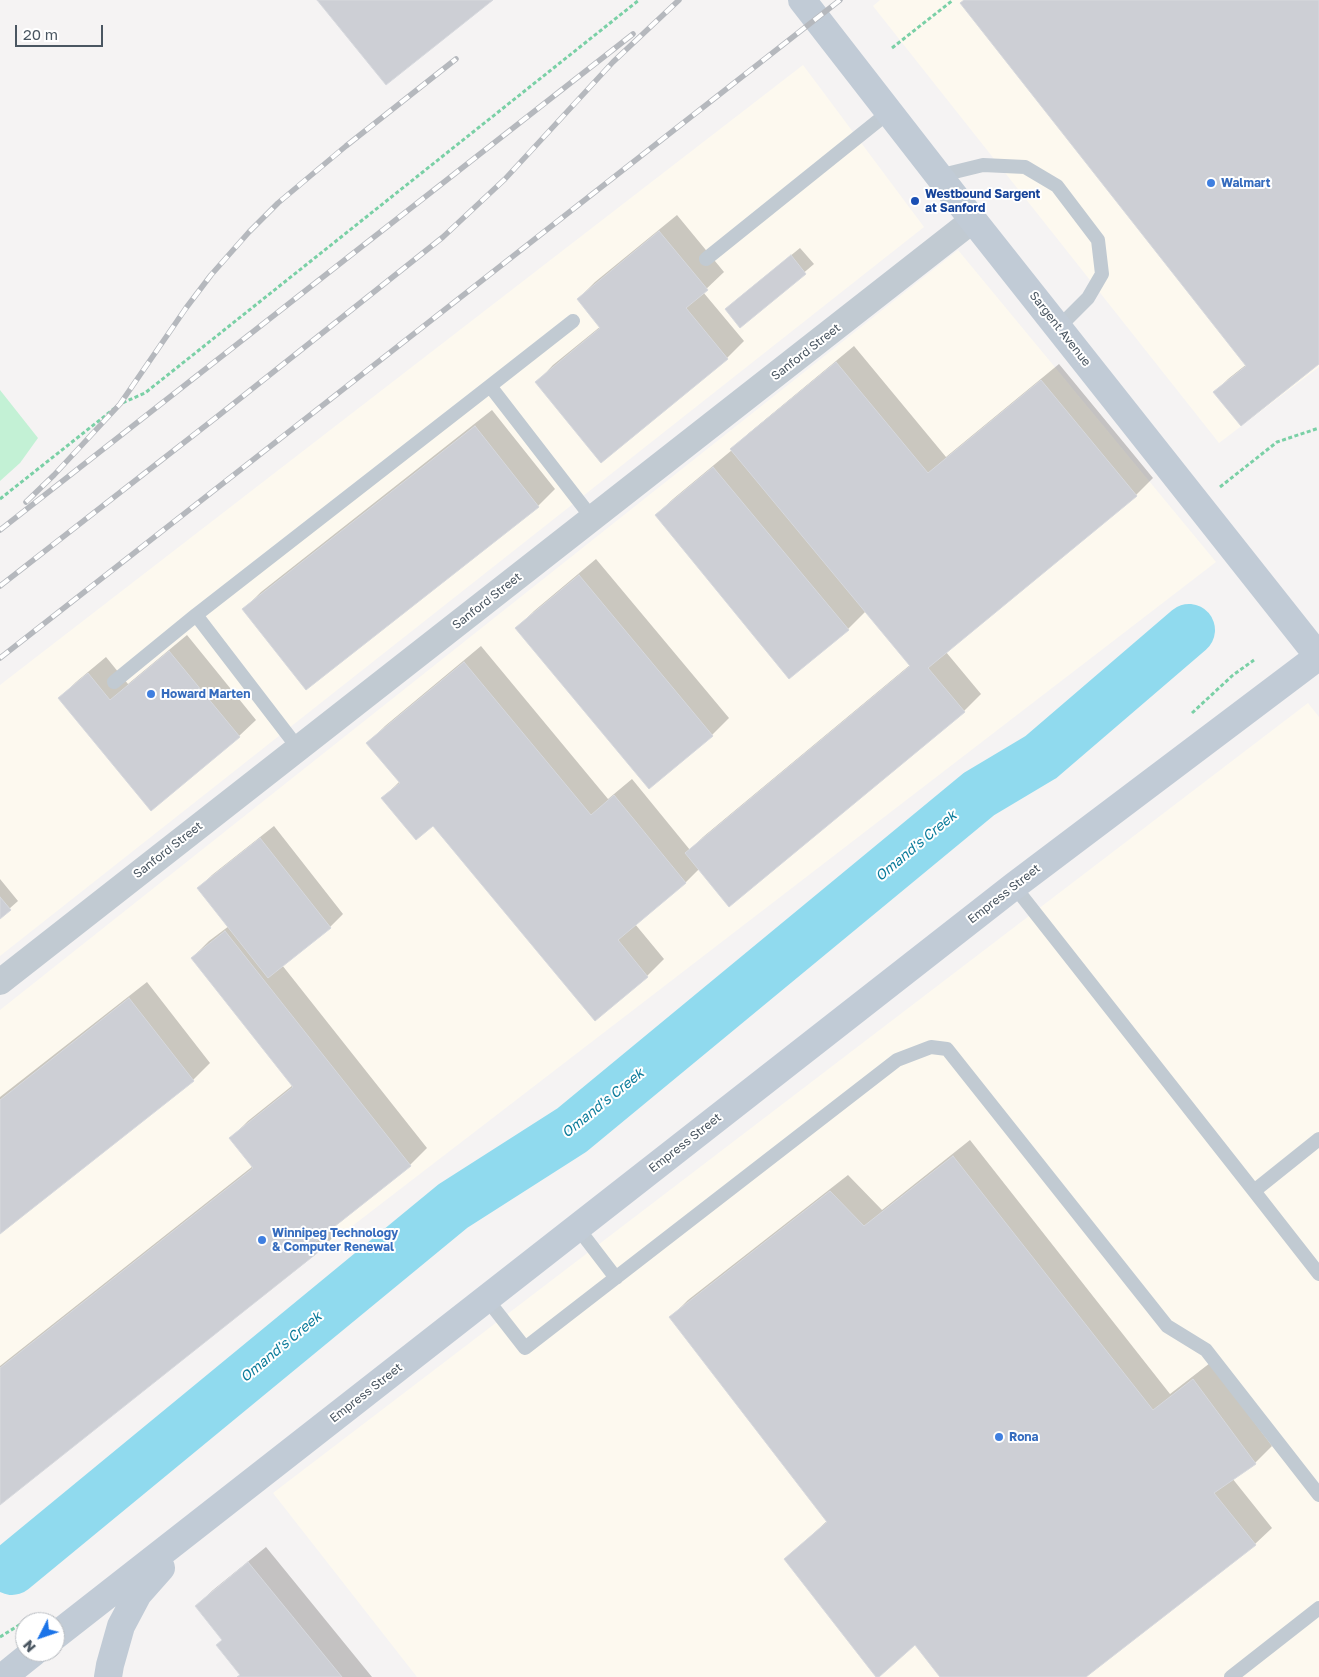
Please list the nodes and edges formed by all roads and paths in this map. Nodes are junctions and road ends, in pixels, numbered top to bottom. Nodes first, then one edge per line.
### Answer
1 (640, 0) edge
2 (802, 0) edge
3 (953, 0) edge
4 (892, 48) dead end
5 (889, 112) junction
6 (938, 176) junction
7 (973, 220) junction
8 (706, 259) dead end
9 (573, 321) dead end
10 (1059, 328) junction
11 (490, 386) junction
12 (1319, 428) edge
13 (0, 498) edge
14 (1199, 504) junction
15 (592, 518) junction
16 (196, 615) junction
17 (1319, 657) edge
18 (114, 682) dead end
19 (298, 748) junction
20 (1014, 886) junction
21 (0, 982) edge
22 (1319, 1139) edge
23 (1254, 1191) junction
24 (577, 1227) junction
25 (1319, 1274) edge
26 (616, 1278) junction
27 (486, 1298) junction
28 (1319, 1495) edge
29 (203, 1519) junction
30 (1319, 1608) edge
31 (65, 1628) edge
32 (22, 1662) edge
33 (3, 1677) edge
34 (108, 1677) edge
35 (1231, 1677) edge

1 - 13 path
2 - 5 main road, Sargent Avenue
3 - 4 path
5 - 6 main road, Sargent Avenue
5 - 8 lane
6 - 7 main road, Sargent Avenue
6 - 10 lane
7 - 10 main road, Sargent Avenue
7 - 15 street, Sanford Street
9 - 11 lane
10 - 14 main road, Sargent Avenue
11 - 15 lane
11 - 16 lane
12 - 14 path
14 - 17 main road, Sargent Avenue
15 - 19 street, Sanford Street
16 - 18 lane
16 - 19 lane
17 - 20 main road, Empress Street
19 - 21 street, Sanford Street
20 - 23 lane
20 - 24 main road, Empress Street
22 - 23 lane
23 - 25 lane
24 - 26 lane
24 - 27 main road, Empress Street
26 - 27 lane
26 - 28 lane
27 - 29 main road, Empress Street
29 - 31 main road, Empress Street
29 - 34 main road
30 - 35 lane
32 - 33 main road

